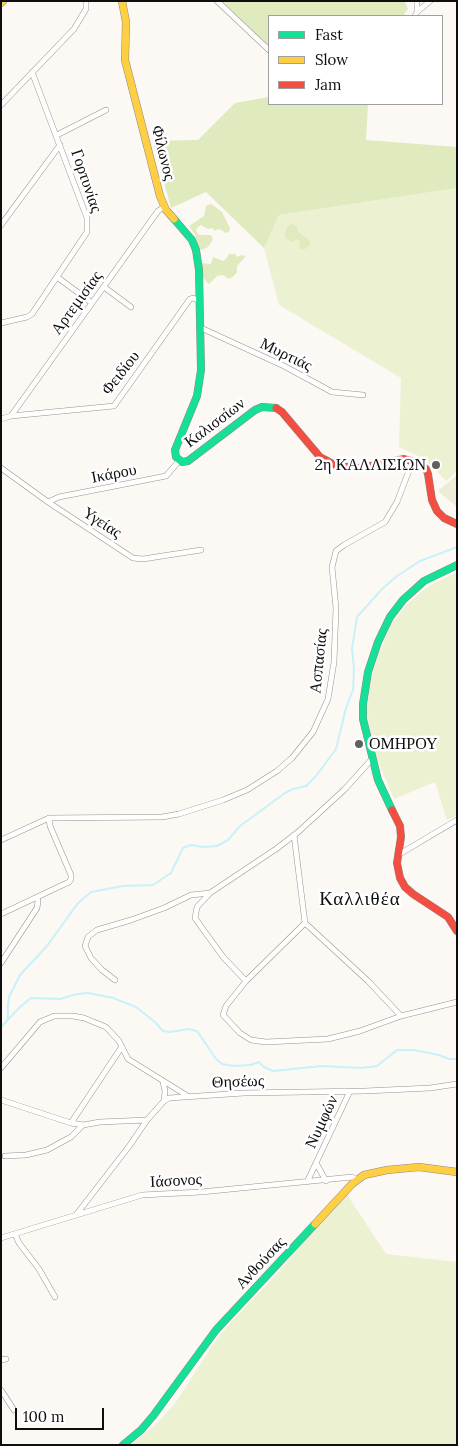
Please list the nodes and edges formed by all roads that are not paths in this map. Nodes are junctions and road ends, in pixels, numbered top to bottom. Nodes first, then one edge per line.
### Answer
1 (86, 1) edge
2 (122, 1) edge
3 (217, 1) edge
4 (417, 1) edge
5 (430, 1) edge
6 (416, 14) edge
7 (268, 49) edge
8 (32, 72) junction
9 (1, 105) edge
10 (106, 110) dead end
11 (57, 135) junction
12 (60, 145) junction
13 (164, 207) junction
14 (2, 224) edge
15 (57, 278) junction
16 (104, 287) junction
17 (200, 301) junction
18 (92, 303) junction
19 (131, 307) dead end
20 (1, 323) edge
21 (201, 328) junction
22 (363, 395) dead end
23 (11, 416) junction
24 (1, 419) edge
25 (413, 460) junction
26 (179, 461) junction
27 (1, 468) edge
28 (48, 502) junction
29 (457, 524) edge
30 (201, 550) dead end
31 (457, 565) edge
32 (372, 759) junction
33 (49, 818) junction
34 (457, 820) edge
35 (294, 835) junction
36 (1, 840) edge
37 (398, 855) junction
38 (210, 894) junction
39 (37, 898) junction
40 (1, 914) edge
41 (305, 923) junction
42 (457, 931) edge
43 (1, 963) edge
44 (115, 980) dead end
45 (246, 980) junction
46 (457, 1002) edge
47 (401, 1016) junction
48 (121, 1048) junction
49 (1, 1068) edge
50 (163, 1082) junction
51 (457, 1084) edge
52 (350, 1092) junction
53 (186, 1096) junction
54 (1, 1100) edge
55 (164, 1101) junction
56 (147, 1120) junction
57 (71, 1124) junction
58 (83, 1125) junction
59 (5, 1156) dead end
60 (316, 1163) junction
61 (457, 1172) edge
62 (357, 1180) junction
63 (326, 1181) junction
64 (307, 1182) junction
65 (76, 1215) junction
66 (15, 1234) junction
67 (1, 1238) edge
68 (55, 1297) dead end
69 (1, 1390) edge
70 (14, 1410) dead end
71 (123, 1445) edge

1 - 8 street
2 - 13 main road, Φίλωνος
3 - 7 street
4 - 6 street
5 - 6 street
8 - 9 street
8 - 11 street, Γορτυνίας
10 - 11 street
11 - 12 street, Γορτυνίας
12 - 14 street
12 - 15 street, Γορτυνίας
13 - 16 street, Αρτεμισίας
13 - 17 main road, Φίλωνος
15 - 18 street
15 - 20 street, Γορτυνίας
16 - 18 street, Αρτεμισίας
16 - 19 street
17 - 21 main road, Καλισσίων
17 - 23 street, Φειδίου
18 - 23 street, Αρτεμισίας
21 - 22 street, Μυρτιάς
21 - 26 main road, Καλισσίων
23 - 24 street, Φειδίου
25 - 26 main road, Καλισσίων
25 - 29 main road
25 - 33 street, Ασπασίας
26 - 28 street, Ικάρου
27 - 28 street, Υγείας
28 - 30 street, Υγείας
31 - 32 main road
32 - 35 street
32 - 37 main road
33 - 36 street, Ασπασίας
33 - 39 street
34 - 37 street
35 - 38 street
35 - 41 street
37 - 42 main road
38 - 44 street
38 - 45 street
39 - 40 street
39 - 43 street
41 - 45 street
41 - 47 street
45 - 47 street
46 - 47 street
48 - 49 street
48 - 50 street
48 - 57 street
50 - 53 street
50 - 55 street
51 - 52 street, Θησέως
52 - 53 street, Θησέως
52 - 60 street, Νυμφών
53 - 55 street, Θησέως
54 - 57 street
55 - 56 street
56 - 58 street
56 - 65 street
57 - 58 street
58 - 59 street
60 - 63 street, Νυμφών
60 - 64 street, Νυμφών
61 - 62 main road, Ανθούσας
62 - 63 street, Ιάσονος
62 - 71 main road, Ανθούσας
63 - 64 street, Ιάσονος
64 - 65 street, Ιάσονος
65 - 66 street, Ιάσονος
66 - 67 street, Ιάσονος
66 - 68 street
69 - 70 street

